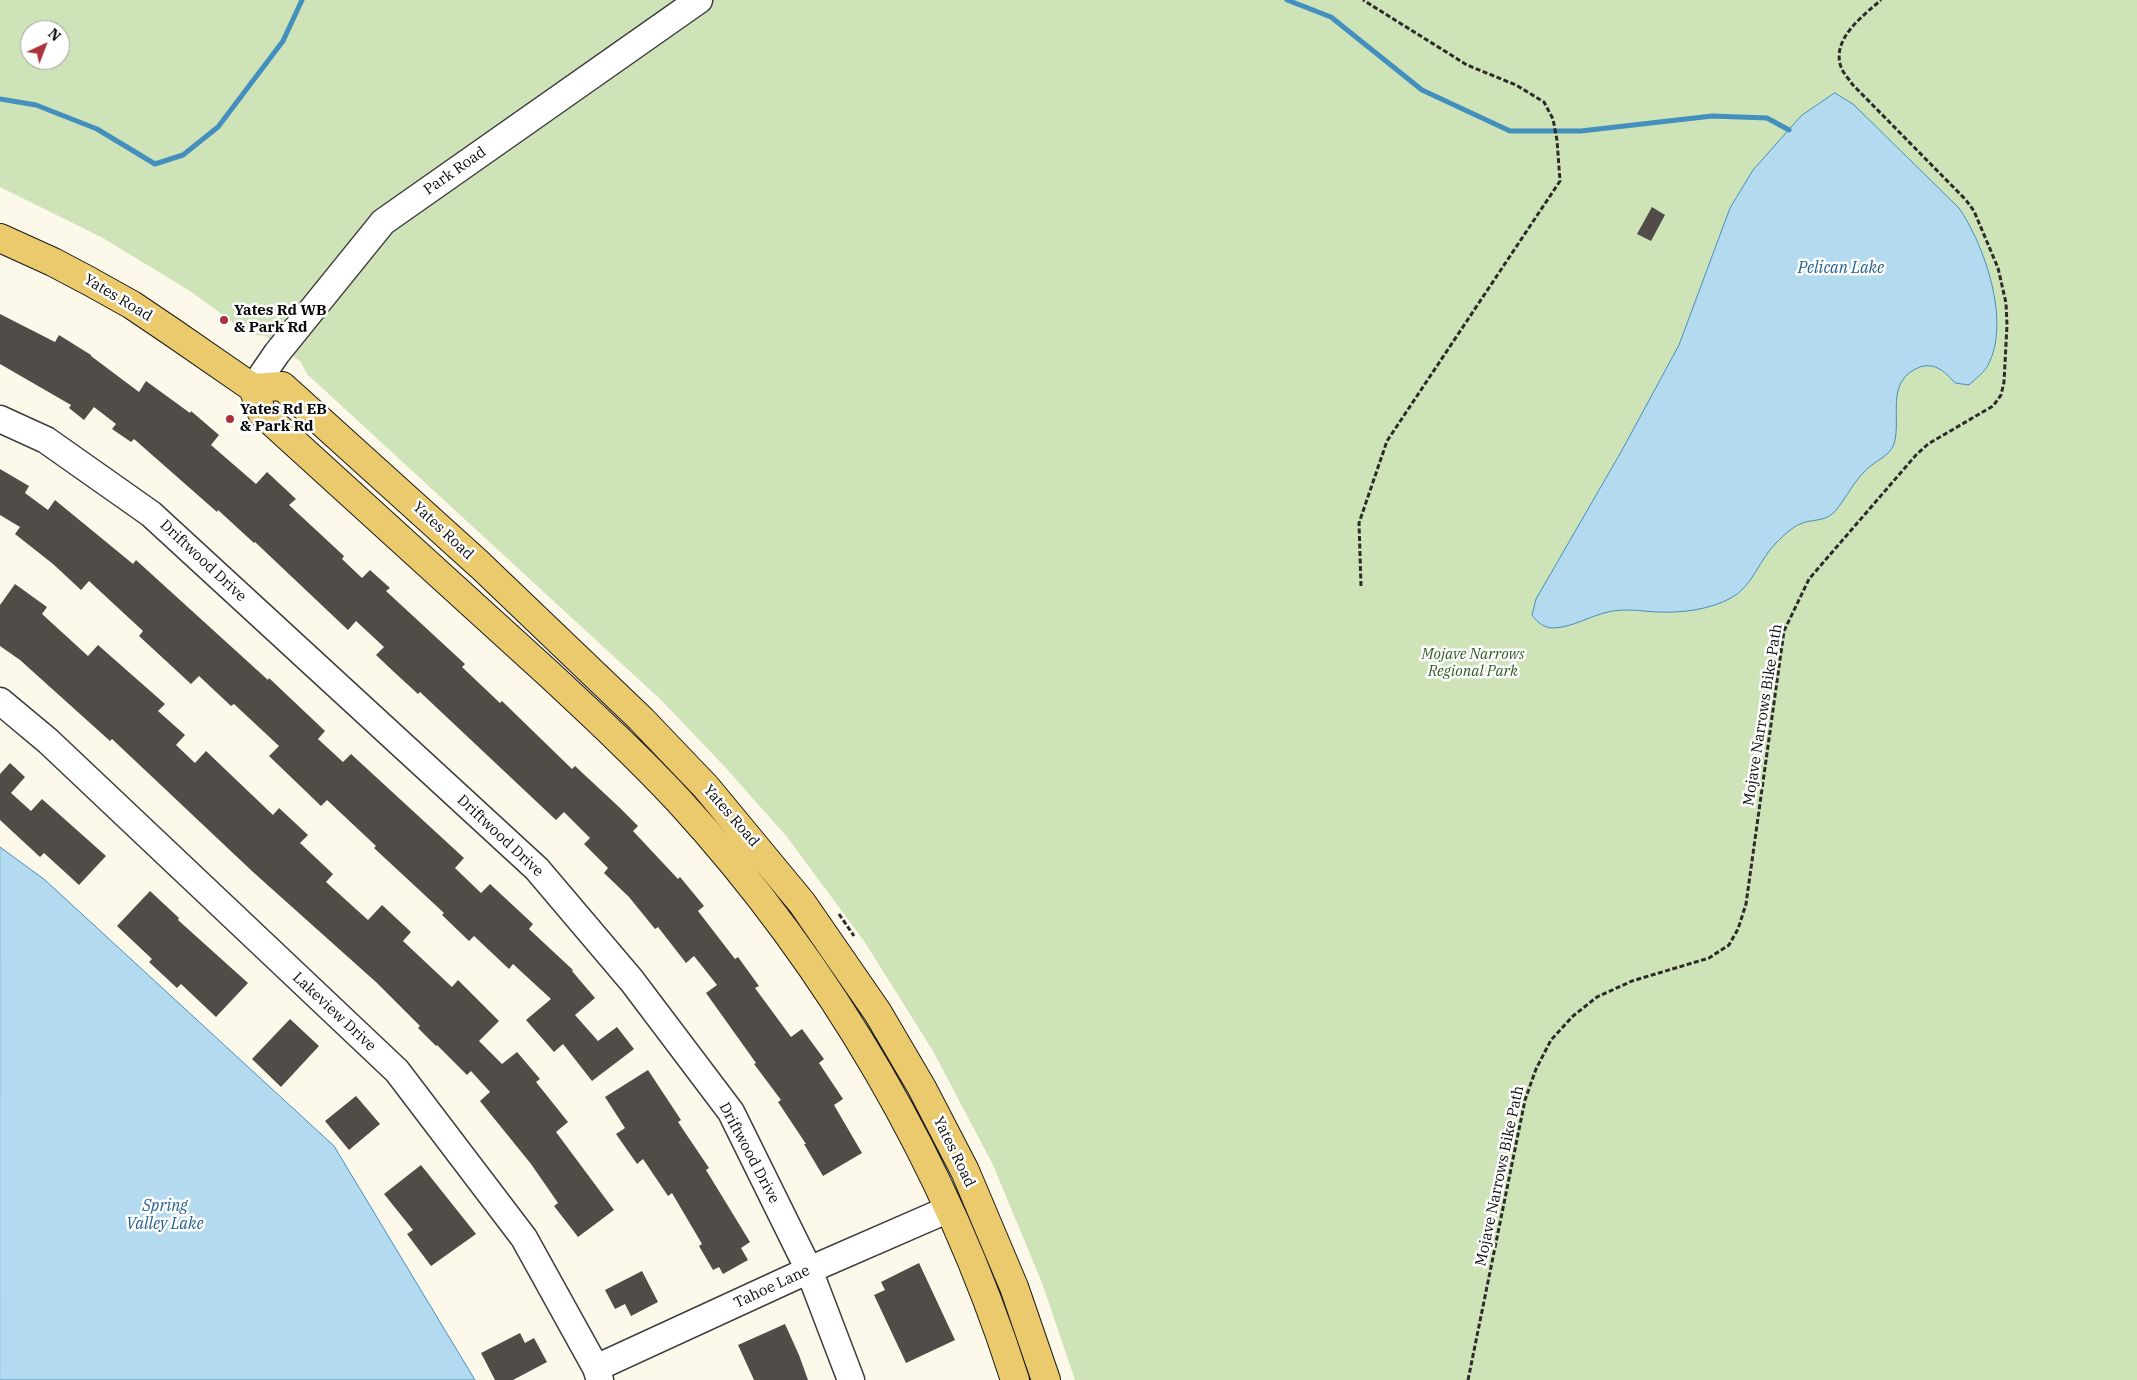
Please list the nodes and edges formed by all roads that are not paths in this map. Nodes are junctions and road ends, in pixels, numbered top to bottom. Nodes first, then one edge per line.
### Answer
1 (699, 0) edge
2 (0, 238) edge
3 (253, 388) junction
4 (0, 419) edge
5 (0, 701) edge
6 (949, 1209) junction
7 (809, 1270) junction
8 (598, 1374) edge
9 (851, 1380) edge
10 (1015, 1380) edge
11 (1046, 1380) edge

1 - 3 street, Park Road
2 - 3 main road, Yates Road
3 - 6 main road, Yates Road
3 - 11 main road, Yates Road
4 - 7 street, Driftwood Drive
5 - 8 street, Lakeview Drive
6 - 7 street, Tahoe Lane
6 - 10 main road, Yates Road
7 - 8 street, Tahoe Lane
7 - 9 street, Driftwood Drive

